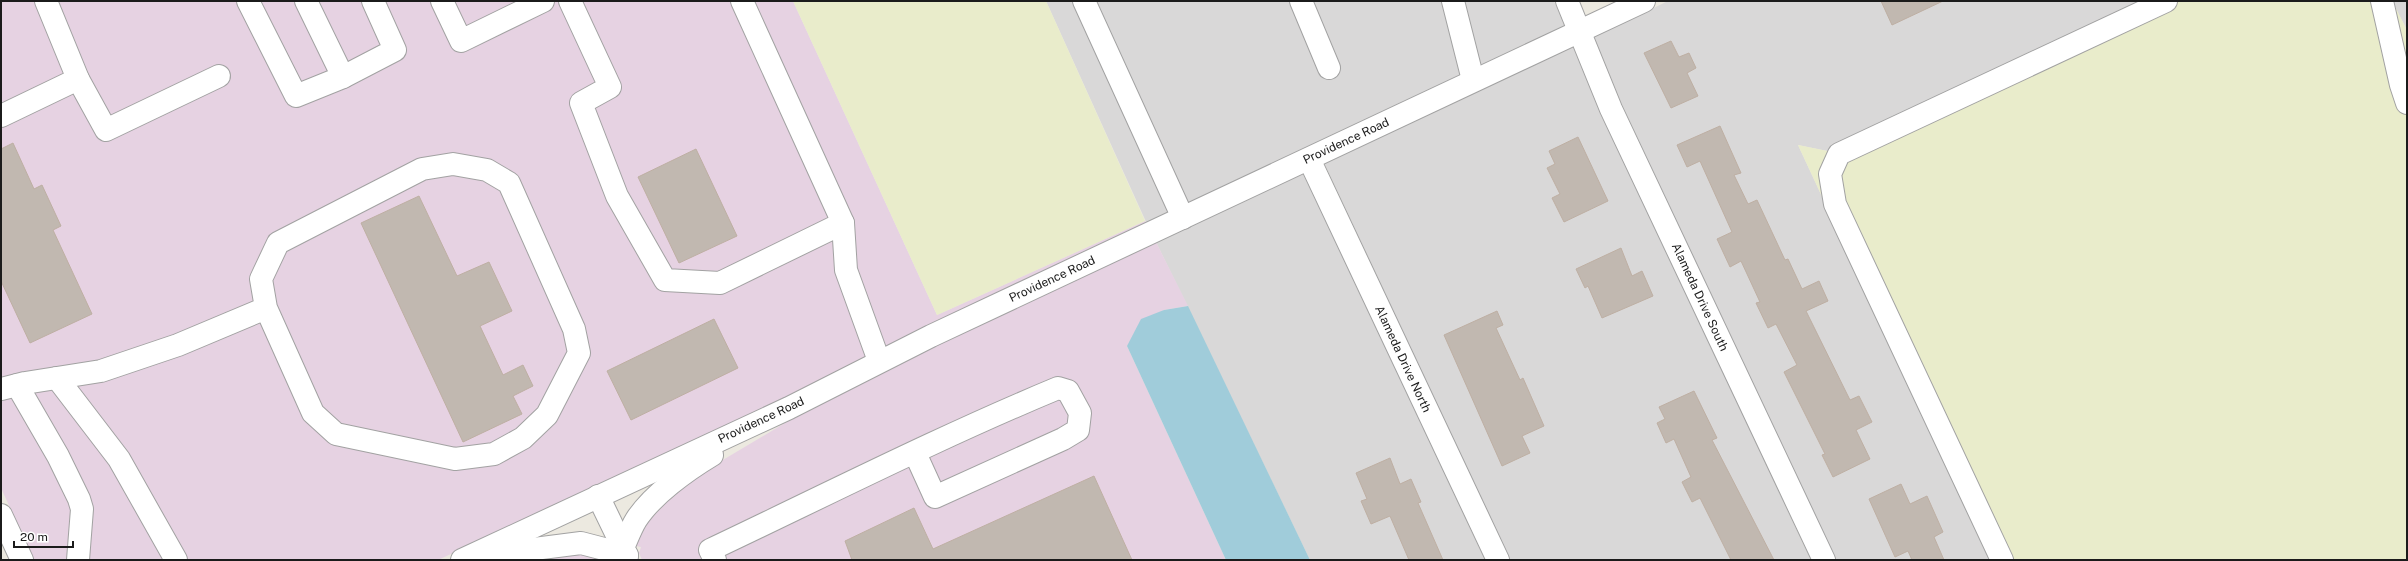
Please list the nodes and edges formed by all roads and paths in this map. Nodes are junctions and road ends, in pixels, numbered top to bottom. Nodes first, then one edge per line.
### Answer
1 (46, 1) edge
2 (248, 1) edge
3 (306, 1) edge
4 (373, 1) edge
5 (442, 1) edge
6 (543, 1) edge
7 (570, 1) edge
8 (742, 1) edge
9 (1084, 1) edge
10 (1301, 1) edge
11 (1453, 1) edge
12 (1567, 1) edge
13 (1644, 1) edge
14 (2166, 1) edge
15 (2382, 1) edge
16 (1580, 32) junction
17 (1329, 68) dead end
18 (218, 76) dead end
19 (342, 76) junction
20 (78, 79) junction
21 (1473, 80) junction
22 (2407, 103) edge
23 (1, 116) edge
24 (1309, 159) junction
25 (1183, 218) junction
26 (843, 223) junction
27 (266, 308) junction
28 (879, 361) junction
29 (57, 378) junction
30 (9, 387) edge
31 (790, 408) junction
32 (916, 453) junction
33 (598, 496) junction
34 (1, 515) edge
35 (626, 554) edge
36 (22, 560) edge
37 (78, 560) edge
38 (176, 560) edge
39 (462, 560) edge
40 (487, 560) edge
41 (715, 560) edge
42 (1498, 560) edge
43 (1824, 560) edge
44 (2002, 560) edge

1 - 20 street
2 - 19 street
3 - 19 street
4 - 19 street
5 - 6 street
7 - 26 street
8 - 26 street
9 - 25 street
10 - 17 street
11 - 21 street
12 - 16 street, Alameda Drive South
13 - 16 street, Providence Road
14 - 44 street
15 - 22 street
16 - 21 street, Providence Road
16 - 43 street, Alameda Drive South
18 - 20 street
20 - 23 street
21 - 24 street, Providence Road
24 - 25 street, Providence Road
24 - 42 street, Alameda Drive North
25 - 28 street, Providence Road
26 - 28 street
27 - 27 street
27 - 29 street
28 - 31 street, Providence Road
29 - 30 street
29 - 38 street
30 - 37 street
31 - 33 street, Providence Road
31 - 35 street
32 - 32 street
32 - 41 street
33 - 35 street
33 - 39 street, Providence Road
34 - 36 street
35 - 40 street

